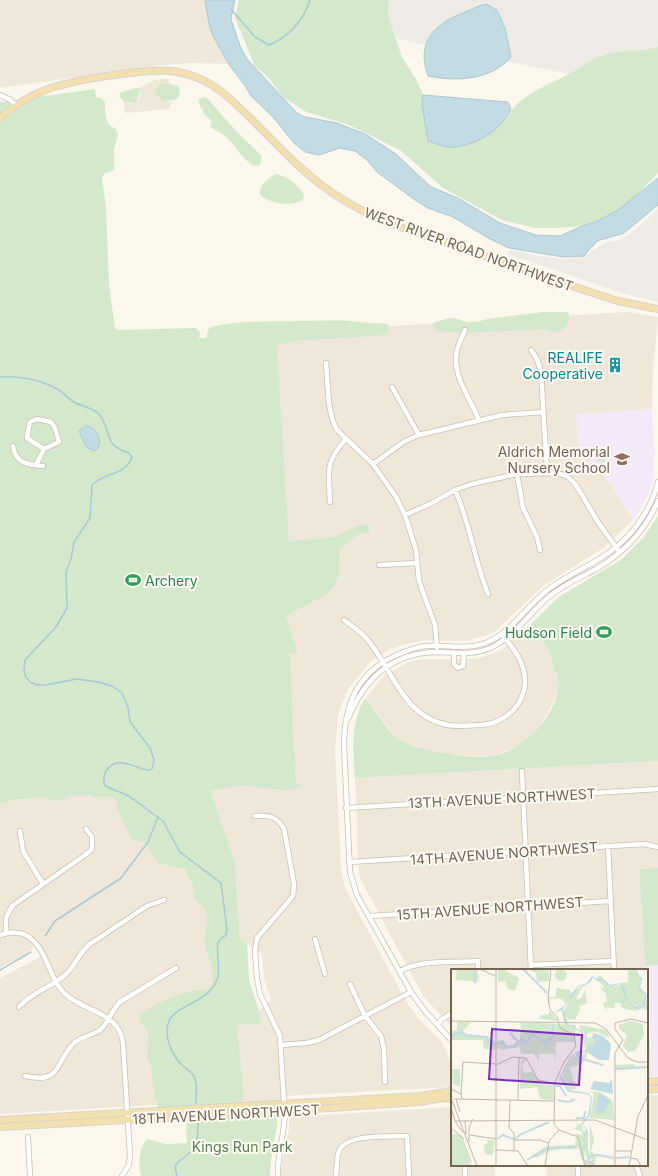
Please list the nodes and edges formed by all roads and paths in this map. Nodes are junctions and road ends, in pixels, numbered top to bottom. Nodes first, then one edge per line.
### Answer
1 (0, 95) edge
2 (16, 105) junction
3 (0, 118) edge
4 (658, 309) edge
5 (465, 330) dead end
6 (531, 350) dead end
7 (326, 363) dead end
8 (392, 387) dead end
9 (544, 412) junction
10 (479, 421) junction
11 (418, 435) junction
12 (346, 439) junction
13 (13, 446) dead end
14 (44, 449) junction
15 (373, 464) junction
16 (36, 466) junction
17 (43, 466) dead end
18 (547, 472) junction
19 (518, 474) junction
20 (658, 482) edge
21 (455, 490) junction
22 (658, 501) edge
23 (330, 502) dead end
24 (405, 515) junction
25 (616, 547) junction
26 (540, 550) dead end
27 (620, 552) junction
28 (417, 563) junction
29 (379, 565) dead end
30 (488, 594) dead end
31 (344, 620) dead end
32 (501, 635) junction
33 (506, 639) junction
34 (437, 646) junction
35 (437, 652) junction
36 (454, 653) junction
37 (464, 653) junction
38 (383, 662) junction
39 (386, 667) junction
40 (345, 728) junction
41 (522, 772) dead end
42 (658, 789) edge
43 (523, 798) junction
44 (346, 808) junction
45 (255, 816) dead end
46 (86, 829) dead end
47 (20, 831) dead end
48 (608, 846) junction
49 (658, 847) edge
50 (526, 852) junction
51 (349, 862) junction
52 (43, 884) junction
53 (164, 900) dead end
54 (610, 901) junction
55 (529, 906) junction
56 (370, 916) junction
57 (6, 933) junction
58 (0, 935) edge
59 (315, 939) dead end
60 (613, 961) junction
61 (176, 968) dead end
62 (531, 968) edge
63 (478, 969) edge
64 (614, 969) edge
65 (400, 971) junction
66 (325, 974) dead end
67 (56, 982) junction
68 (350, 984) dead end
69 (411, 992) junction
70 (19, 1007) dead end
71 (451, 1014) edge
72 (365, 1016) junction
73 (108, 1018) junction
74 (438, 1024) junction
75 (451, 1040) edge
76 (281, 1045) junction
77 (25, 1076) dead end
78 (658, 1081) edge
79 (385, 1082) dead end
80 (648, 1082) edge
81 (658, 1089) edge
82 (648, 1090) edge
83 (451, 1091) edge
84 (451, 1099) edge
85 (318, 1101) junction
86 (284, 1103) junction
87 (285, 1111) junction
88 (127, 1116) junction
89 (0, 1120) edge
90 (0, 1127) edge
91 (28, 1137) dead end
92 (636, 1166) edge
93 (30, 1176) edge
94 (122, 1176) edge
95 (278, 1176) edge
96 (336, 1176) edge
97 (409, 1176) edge
98 (640, 1176) edge

1 - 2 street
2 - 3 main road, WEST RIVER ROAD NORTHWEST
2 - 4 main road, WEST RIVER ROAD NORTHWEST
5 - 10 street
6 - 9 street
7 - 12 street
8 - 11 street
9 - 10 street
9 - 18 street
10 - 11 street
11 - 15 street
12 - 15 street
12 - 23 street
13 - 16 street
14 - 14 street
14 - 16 street
15 - 24 street
16 - 17 street
18 - 19 street
18 - 25 street
19 - 21 street
19 - 26 street
20 - 25 street
21 - 24 street
21 - 30 street
22 - 27 street
24 - 28 street
25 - 27 street
25 - 32 street
27 - 33 street
28 - 29 street
28 - 34 street
31 - 38 street
32 - 33 street
32 - 34 street
33 - 37 street
33 - 39 street
34 - 35 street
34 - 38 street
35 - 36 street
35 - 39 street
36 - 37 street
36 - 37 street
38 - 39 street
38 - 40 street
39 - 40 street
40 - 44 street
41 - 43 street
42 - 43 street, 13TH AVENUE NORTHWEST
43 - 44 street, 13TH AVENUE NORTHWEST
43 - 50 street
44 - 51 street
45 - 76 street
46 - 52 street
47 - 52 street
48 - 49 street, 14TH AVENUE NORTHWEST
48 - 50 street, 14TH AVENUE NORTHWEST
48 - 54 street
50 - 51 street, 14TH AVENUE NORTHWEST
50 - 55 street
51 - 56 street
52 - 57 street
53 - 67 street
54 - 55 street, 15TH AVENUE NORTHWEST
54 - 60 street
55 - 56 street, 15TH AVENUE NORTHWEST
55 - 62 street
56 - 65 street
57 - 58 street
57 - 67 street
59 - 66 street
60 - 62 street
60 - 64 street
61 - 73 street
63 - 65 street
65 - 69 street
67 - 70 street
67 - 73 street
68 - 72 street
69 - 72 street
69 - 74 street
71 - 74 street
72 - 76 street
72 - 79 street
73 - 77 street
73 - 88 street
74 - 75 street
76 - 86 street
78 - 80 main road
81 - 82 main road
83 - 85 main road, 18TH AVENUE NORTHWEST
84 - 87 main road, 18TH AVENUE NORTHWEST
85 - 86 main road, 18TH AVENUE NORTHWEST
85 - 87 main road
86 - 88 main road, 18TH AVENUE NORTHWEST
87 - 88 main road, 18TH AVENUE NORTHWEST
87 - 95 street
88 - 89 main road, 18TH AVENUE NORTHWEST
88 - 90 main road, 18TH AVENUE NORTHWEST
88 - 94 street
91 - 93 street
92 - 98 street
96 - 97 street

